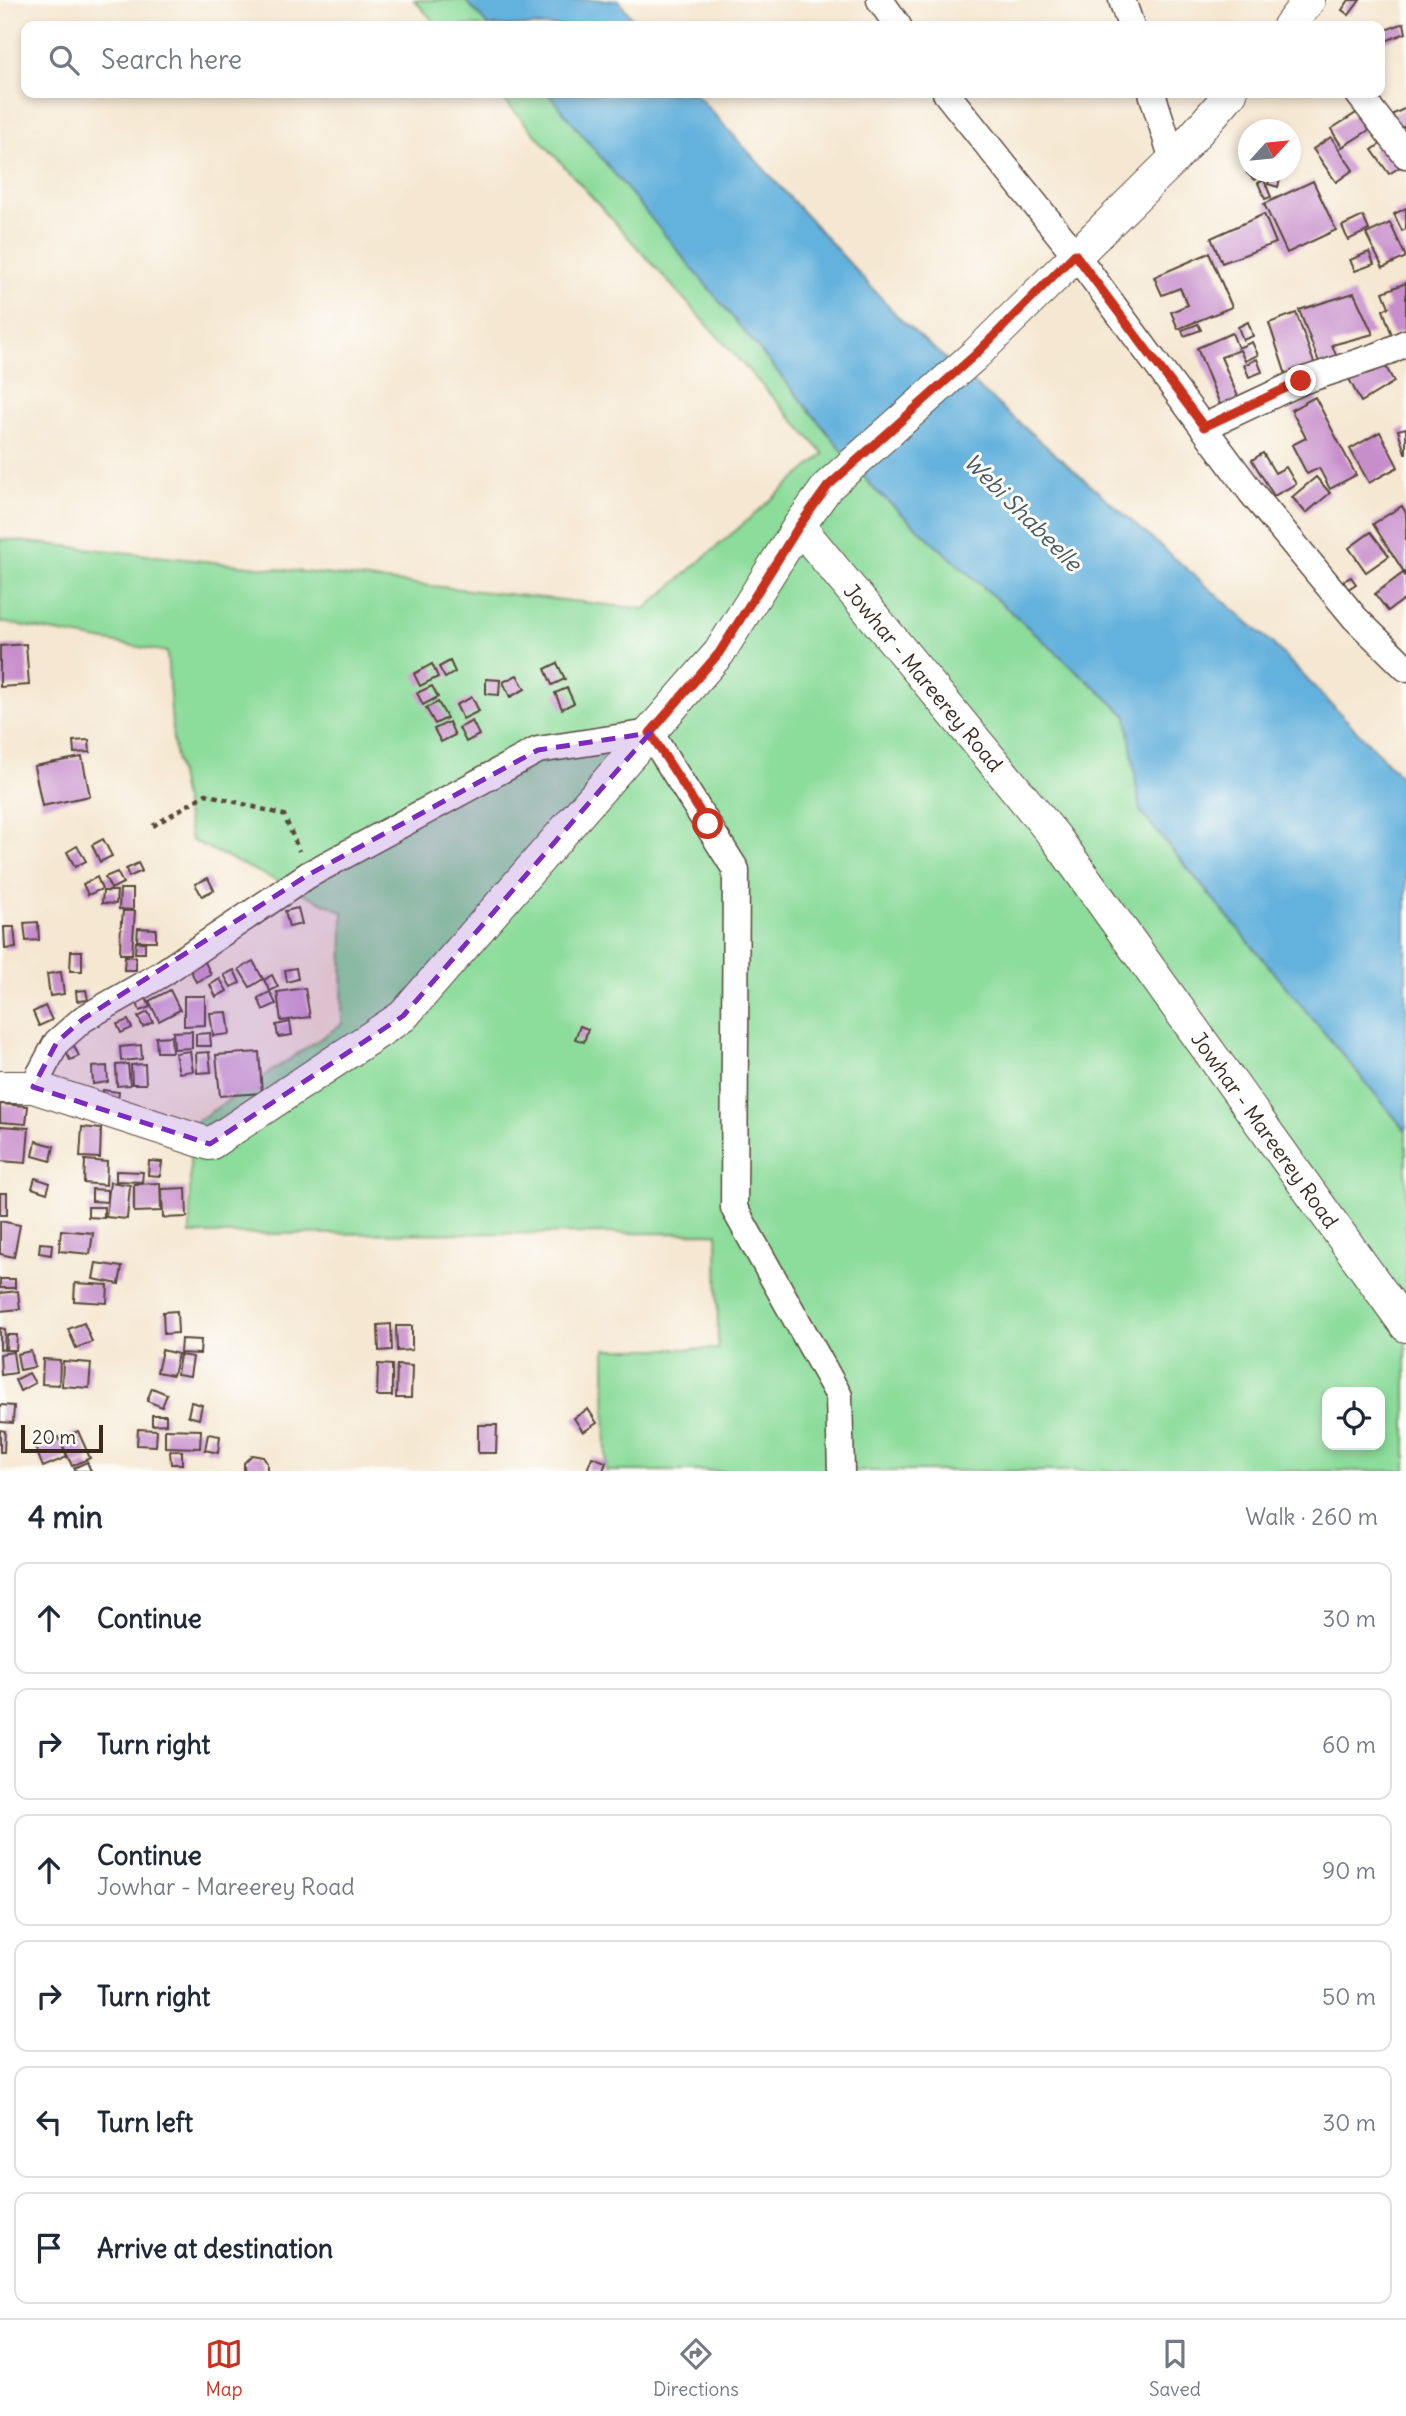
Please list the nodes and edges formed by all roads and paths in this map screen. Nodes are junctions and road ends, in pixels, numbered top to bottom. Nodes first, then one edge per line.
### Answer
1 (880, 0) edge
2 (1122, 0) edge
3 (895, 21) edge
4 (1129, 21) edge
5 (950, 98) edge
6 (1154, 98) edge
7 (1227, 98) edge
8 (1362, 98) edge
9 (1406, 155) edge
10 (1173, 160) junction
11 (1075, 254) junction
12 (1406, 342) edge
13 (1204, 427) junction
14 (799, 526) junction
15 (1406, 668) edge
16 (650, 733) junction
17 (153, 826) dead end
18 (308, 875) junction
19 (0, 1087) edge
20 (33, 1087) junction
21 (1406, 1326) edge
22 (841, 1471) edge

1 - 3 street
2 - 4 street
5 - 11 street
6 - 10 street
7 - 10 street
8 - 9 street
10 - 11 street
11 - 13 street
11 - 14 street
12 - 13 street
13 - 15 street
14 - 16 street
14 - 21 street, Jowhar - Mareerey Road
16 - 18 street
16 - 20 street
16 - 22 street
17 - 18 path
18 - 20 street
19 - 20 street

